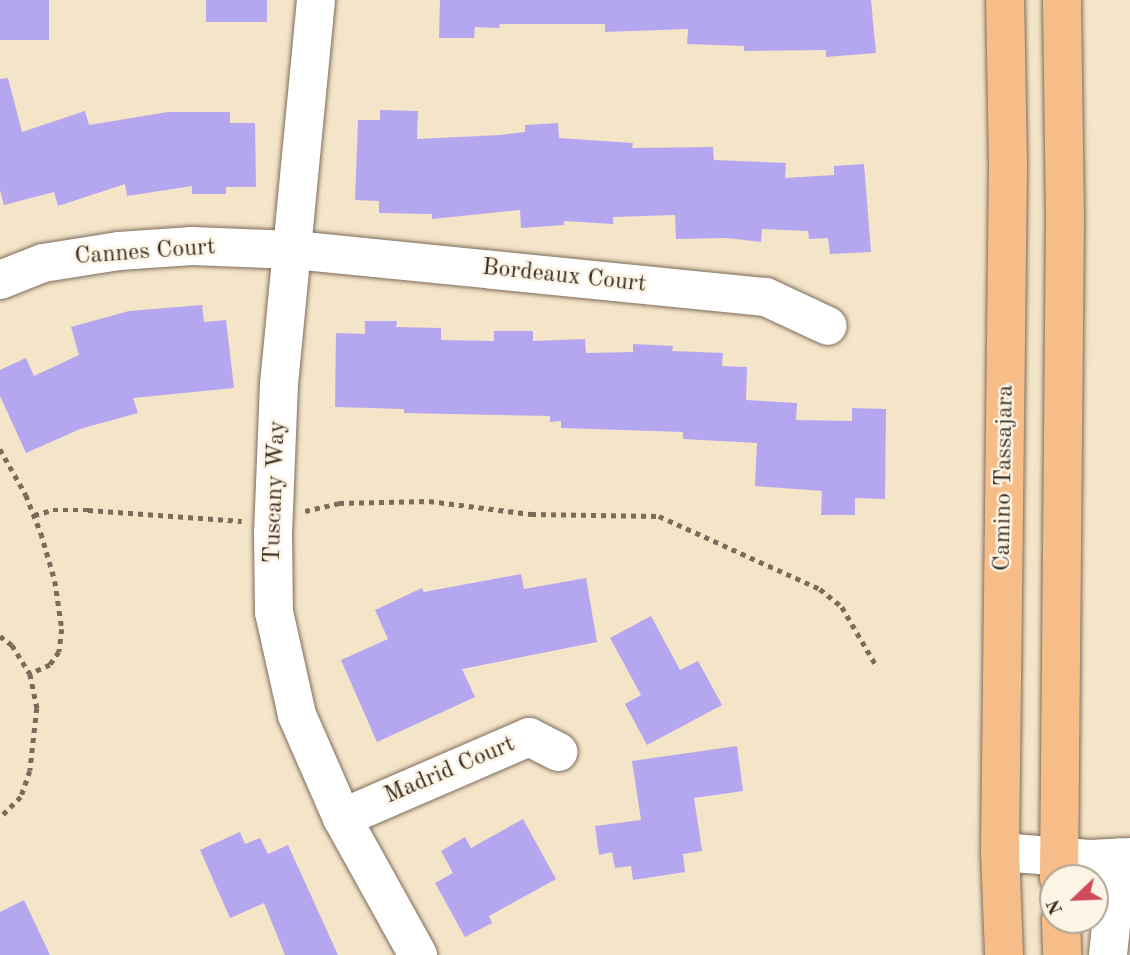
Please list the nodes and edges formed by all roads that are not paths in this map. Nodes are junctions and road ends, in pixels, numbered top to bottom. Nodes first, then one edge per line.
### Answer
1 (316, 0) edge
2 (1005, 0) edge
3 (1062, 0) edge
4 (294, 250) junction
5 (0, 280) edge
6 (828, 326) dead end
7 (558, 752) dead end
8 (342, 818) junction
9 (1000, 852) junction
10 (1124, 857) edge
11 (1047, 864) edge
12 (1059, 864) edge
13 (1078, 864) edge
14 (1061, 934) edge
15 (418, 955) edge
16 (1004, 955) edge
17 (1062, 955) edge
18 (1108, 955) edge

1 - 4 street, Tuscany Way
2 - 9 main road, Camino Tassajara
3 - 12 main road
4 - 5 street, Cannes Court
4 - 6 street, Bordeaux Court
4 - 8 street, Tuscany Way
7 - 8 street, Madrid Court
8 - 15 street, Tuscany Way
9 - 11 street
9 - 16 main road, Camino Tassajara
10 - 13 street
10 - 18 street
14 - 17 main road

